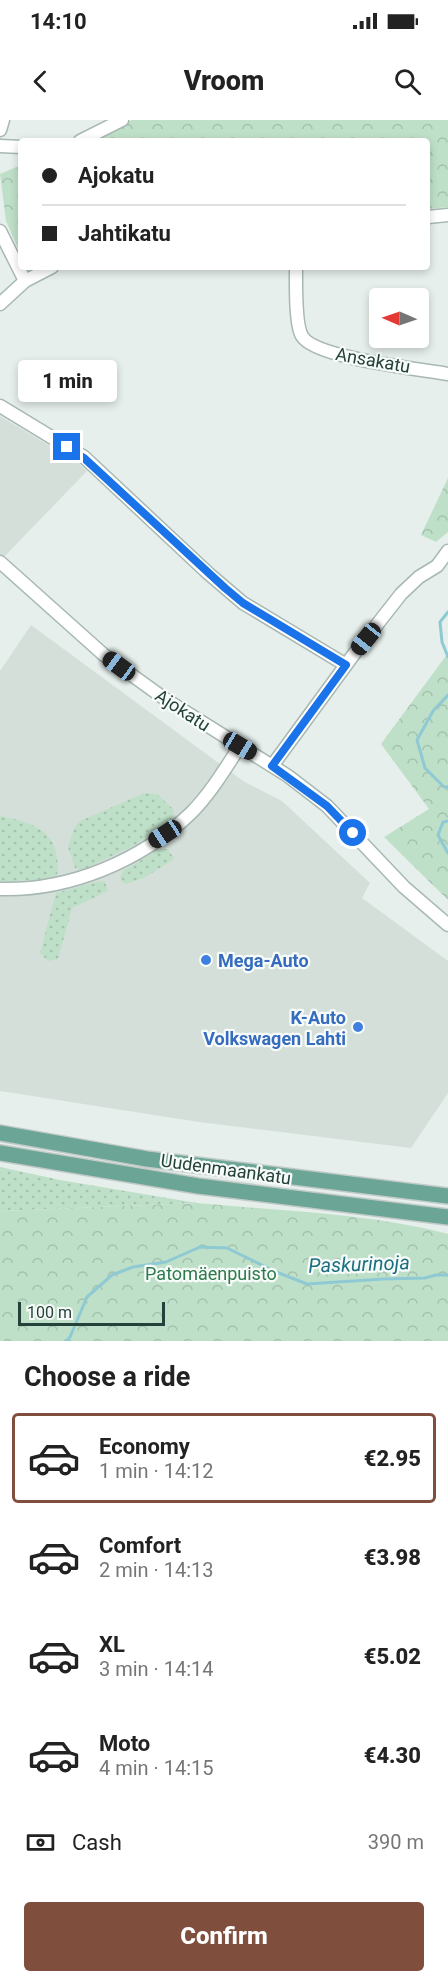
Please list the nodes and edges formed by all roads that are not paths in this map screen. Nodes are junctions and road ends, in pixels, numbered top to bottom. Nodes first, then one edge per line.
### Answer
1 (3, 120) edge
2 (122, 120) edge
3 (0, 130) edge
4 (86, 138) edge
5 (0, 146) edge
6 (18, 147) edge
7 (448, 215) edge
8 (430, 217) edge
9 (0, 231) edge
10 (18, 267) edge
11 (20, 270) edge
12 (46, 270) edge
13 (296, 270) edge
14 (25, 281) junction
15 (0, 304) edge
16 (448, 374) edge
17 (0, 406) edge
18 (448, 551) edge
19 (0, 562) edge
20 (346, 665) junction
21 (240, 746) junction
22 (272, 766) junction
23 (0, 889) edge
24 (448, 926) edge
25 (0, 1133) edge
26 (0, 1153) edge
27 (448, 1196) edge
28 (448, 1217) edge

1 - 3 street
2 - 4 street
5 - 6 street
7 - 8 street
9 - 10 street
11 - 14 street
12 - 14 street
13 - 16 street, Ansakatu
14 - 15 street
17 - 20 street
18 - 20 street
19 - 21 street, Ajokatu
20 - 22 street
21 - 22 street, Ajokatu
21 - 23 street
22 - 24 street, Ajokatu
25 - 27 main road, Uudenmaankatu
26 - 28 main road, Uudenmaankatu

